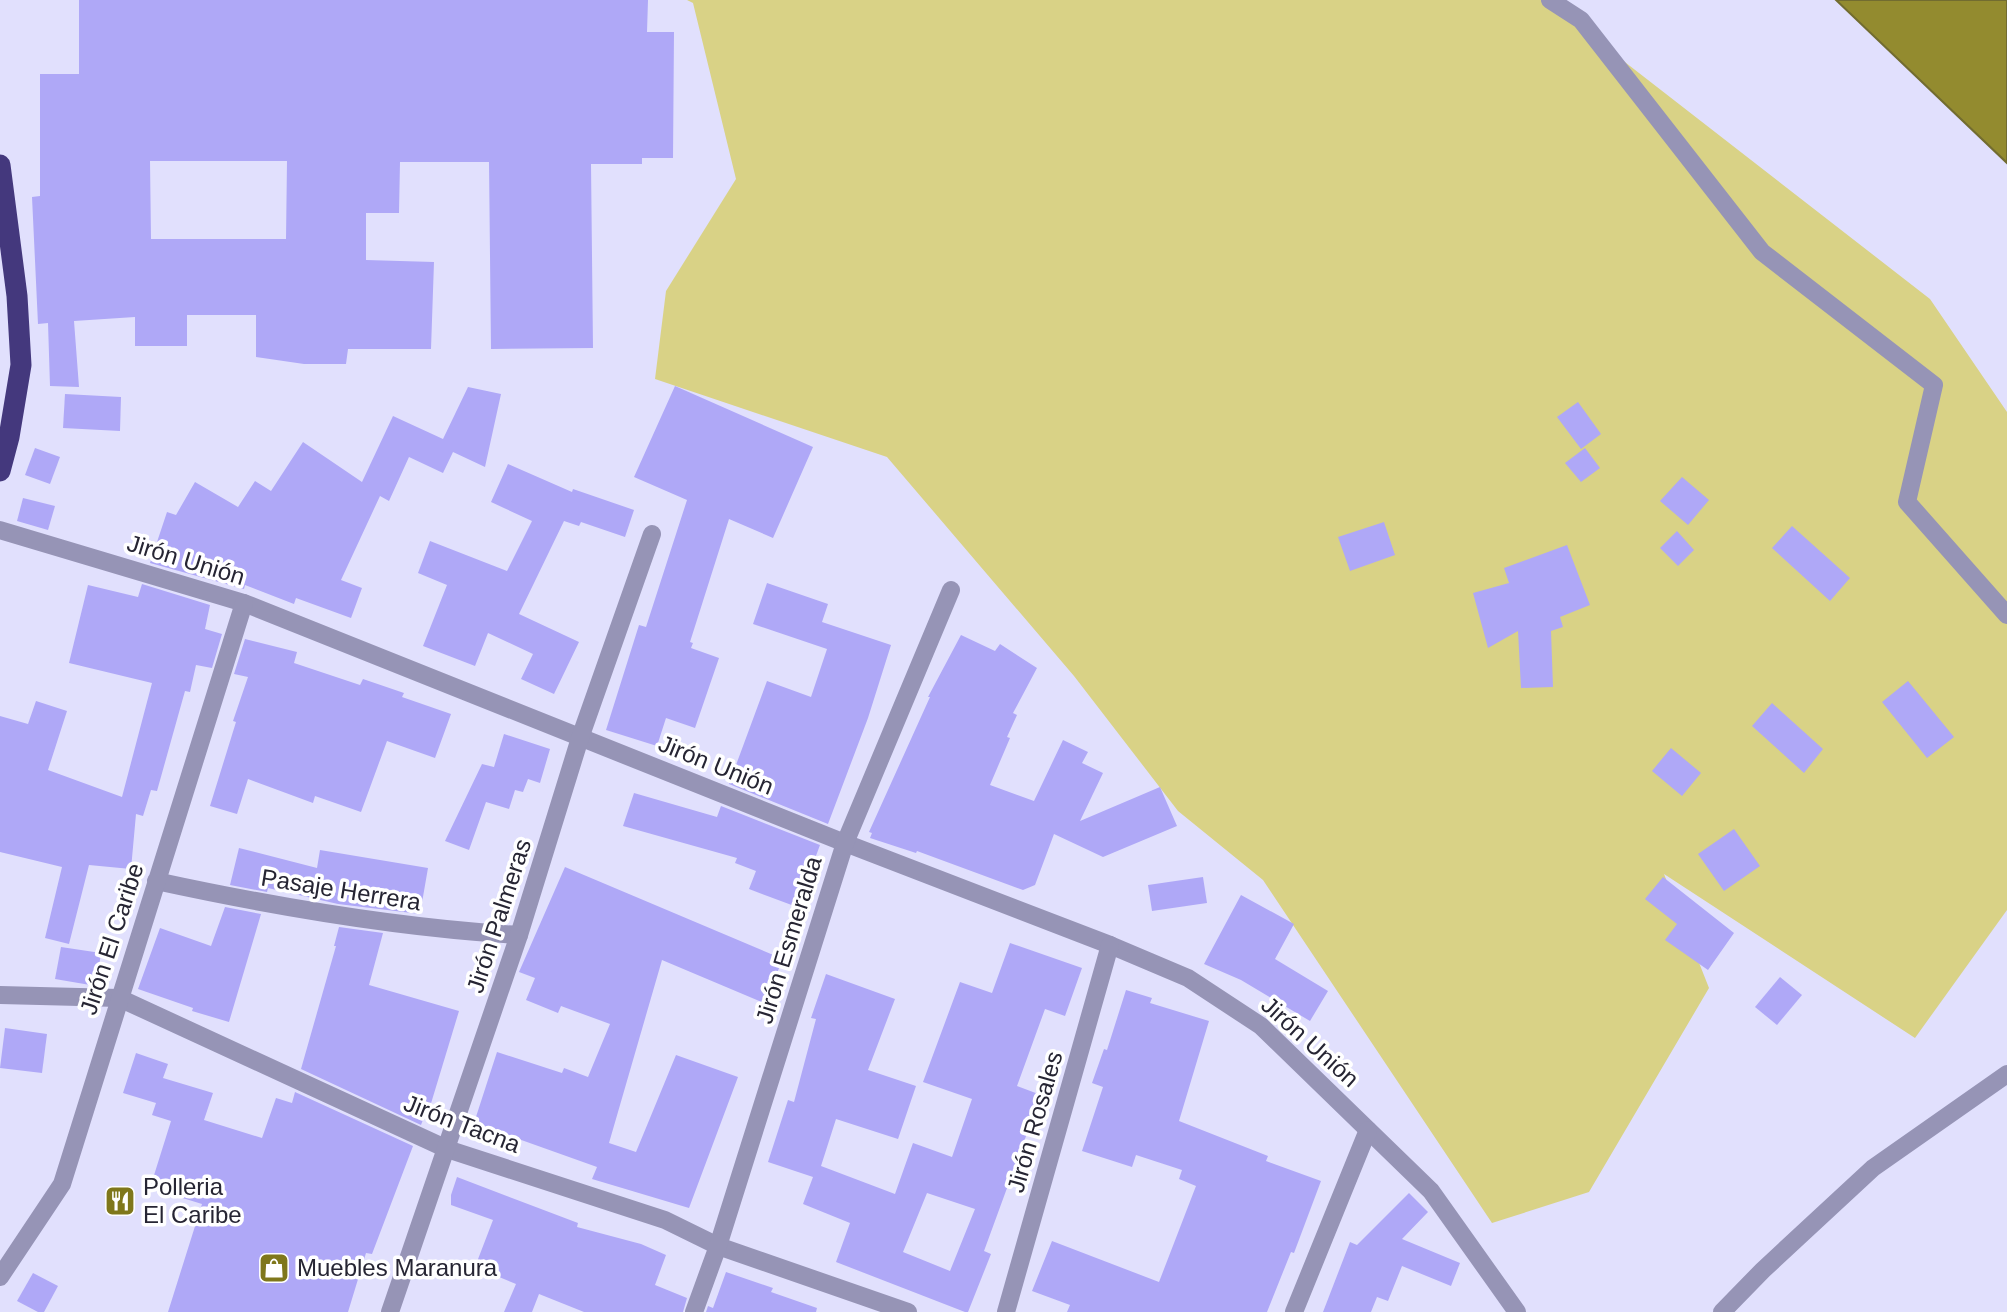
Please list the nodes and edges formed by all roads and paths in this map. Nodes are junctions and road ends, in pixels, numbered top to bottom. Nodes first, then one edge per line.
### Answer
1 (1550, 0) edge
2 (1, 174) edge
3 (0, 471) edge
4 (0, 530) edge
5 (652, 534) dead end
6 (951, 590) dead end
7 (244, 603) junction
8 (2007, 615) edge
9 (580, 738) junction
10 (845, 843) junction
11 (156, 881) junction
12 (519, 935) junction
13 (1110, 944) junction
14 (0, 995) edge
15 (119, 998) junction
16 (2007, 1074) edge
17 (1368, 1130) junction
18 (447, 1149) junction
19 (718, 1246) junction
20 (0, 1277) edge
21 (390, 1312) edge
22 (694, 1312) edge
23 (908, 1312) edge
24 (1006, 1312) edge
25 (1294, 1312) edge
26 (1517, 1312) edge
27 (1722, 1312) edge

1 - 8 street
2 - 3 highway
4 - 7 street, Jirón Unión
5 - 9 street, Jirón Palmeras
6 - 10 street, Jirón Esmeralda
7 - 9 street, Jirón Unión
7 - 11 street, Jirón El Caribe
9 - 10 street, Jirón Unión
9 - 12 street, Jirón Palmeras
10 - 13 street, Jirón Unión
10 - 19 street, Jirón Esmeralda
11 - 12 street, Pasaje Herrera
11 - 15 street, Jirón El Caribe
12 - 18 street, Jirón Palmeras
13 - 17 street, Jirón Unión
13 - 24 street, Jirón Rosales
14 - 15 street, Jirón Tacna
15 - 18 street, Jirón Tacna
15 - 20 street, Jirón El Caribe
16 - 27 street
17 - 25 street
17 - 26 street, Jirón Unión
18 - 19 street, Jirón Tacna
18 - 21 street, Jirón Palmeras
19 - 22 street, Jirón Esmeralda
19 - 23 street, Jirón Tacna

